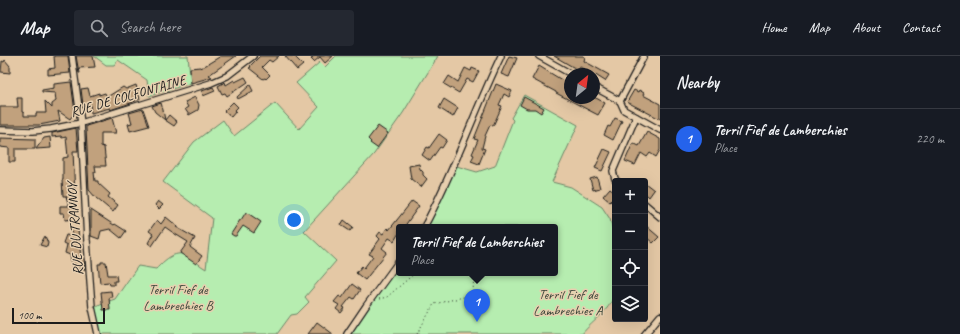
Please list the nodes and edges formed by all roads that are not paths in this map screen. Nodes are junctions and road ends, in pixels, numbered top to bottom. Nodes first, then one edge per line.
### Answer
1 (72, 56) edge
2 (253, 56) edge
3 (501, 56) edge
4 (539, 56) edge
5 (644, 56) edge
6 (564, 70) edge
7 (600, 90) edge
8 (620, 101) junction
9 (636, 117) junction
10 (81, 123) junction
11 (0, 130) edge
12 (660, 130) edge
13 (615, 178) edge
14 (648, 207) edge
15 (660, 217) edge
16 (426, 224) edge
17 (396, 265) edge
18 (660, 316) edge
19 (98, 334) edge
20 (347, 334) edge
21 (645, 334) edge

1 - 10 street, RUE DU TRANNOY
2 - 10 street, RUE DE COLFONTAINE
3 - 16 street
4 - 6 street
5 - 8 street
7 - 8 street
8 - 9 street
9 - 12 street
9 - 13 street
10 - 11 street, RUE DE COLFONTAINE
10 - 19 street, RUE DU TRANNOY
14 - 15 street
17 - 20 street
18 - 21 street

